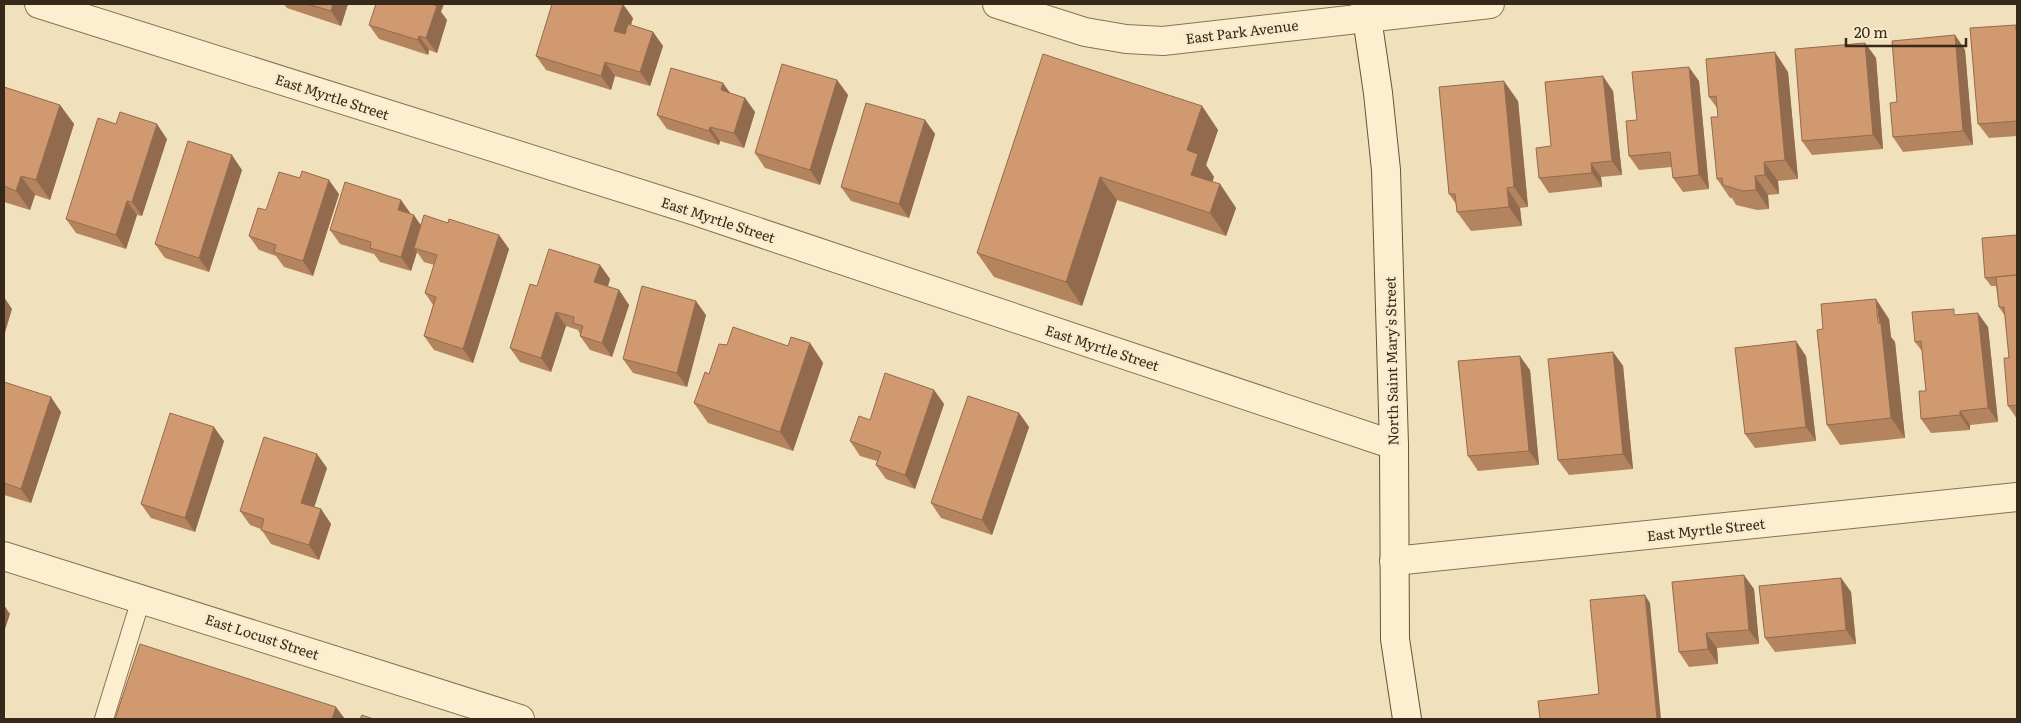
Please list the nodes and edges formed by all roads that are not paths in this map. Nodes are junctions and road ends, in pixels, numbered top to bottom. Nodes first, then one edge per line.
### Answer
1 (39, 4) edge
2 (997, 4) edge
3 (1490, 4) edge
4 (1366, 10) edge
5 (1394, 445) junction
6 (2017, 497) edge
7 (4, 556) edge
8 (1394, 562) junction
9 (141, 599) junction
10 (104, 719) edge
11 (520, 719) edge
12 (1407, 719) edge

1 - 5 street, East Myrtle Street
2 - 4 street, East Park Avenue
3 - 4 street, East Park Avenue
4 - 5 street, North Saint Mary's Street
5 - 8 street, North Saint Mary's Street
6 - 8 street, East Myrtle Street
7 - 9 street, East Locust Street
8 - 12 street, North Saint Mary's Street
9 - 10 lane
9 - 11 street, East Locust Street

